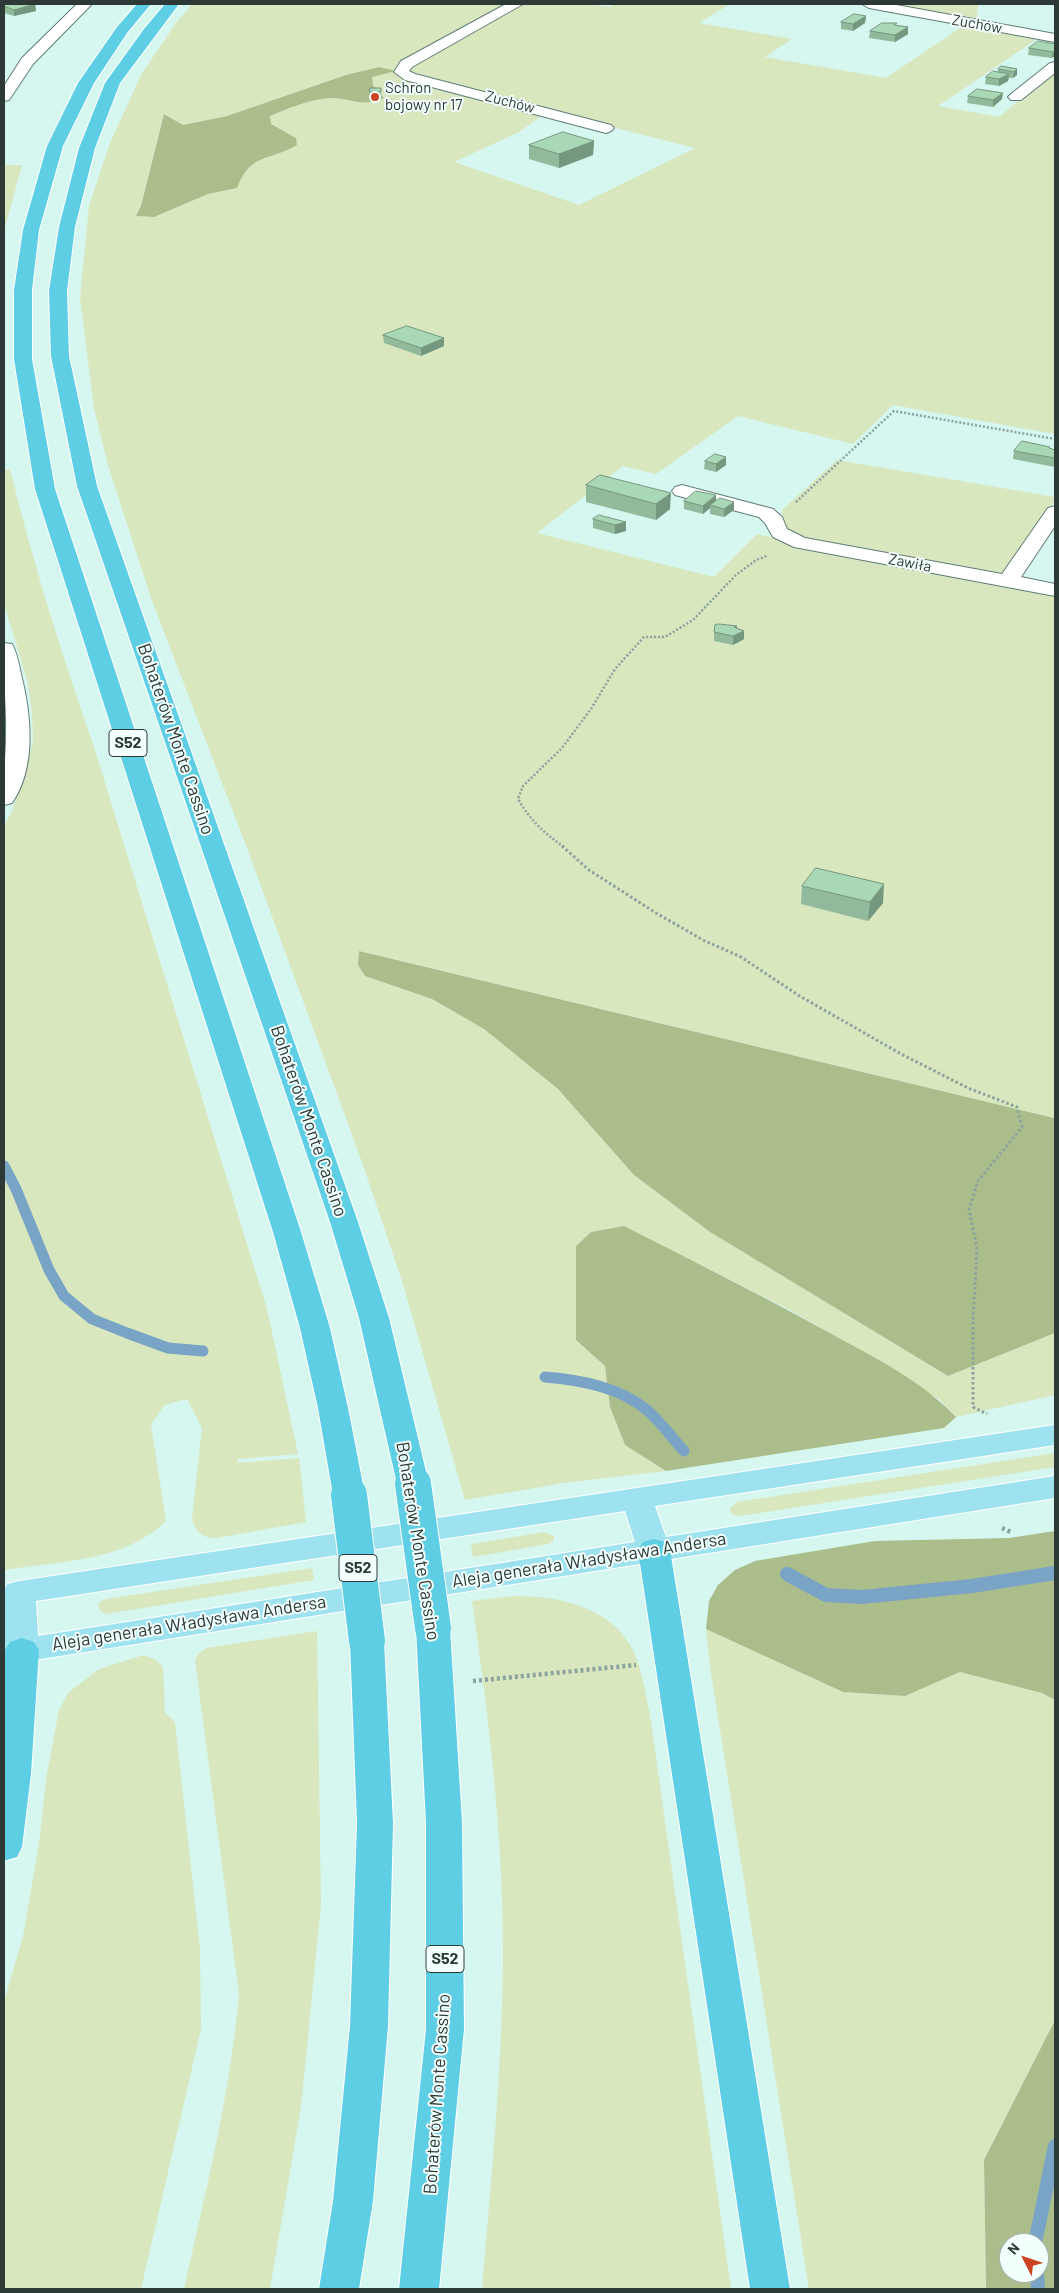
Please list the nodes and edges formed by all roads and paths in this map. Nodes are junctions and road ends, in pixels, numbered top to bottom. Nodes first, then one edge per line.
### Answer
1 (85, 4) edge
2 (144, 4) edge
3 (172, 4) edge
4 (516, 4) edge
5 (869, 4) edge
6 (1055, 38) edge
7 (1055, 66) edge
8 (6, 88) edge
9 (1016, 97) dead end
10 (606, 128) dead end
11 (1055, 439) edge
12 (682, 491) dead end
13 (1055, 512) edge
14 (775, 521) junction
15 (801, 543) junction
16 (1008, 581) junction
17 (1055, 590) edge
18 (4, 649) edge
19 (11, 721) edge
20 (4, 798) edge
21 (990, 1416) dead end
22 (1055, 1435) edge
23 (1055, 1488) edge
24 (637, 1499) junction
25 (654, 1550) junction
26 (11, 1593) edge
27 (13, 1651) edge
28 (644, 1664) dead end
29 (485, 1679) dead end
30 (4, 1847) edge
31 (339, 2289) edge
32 (419, 2289) edge
33 (770, 2289) edge

1 - 8 street
2 - 31 highway, S52, bridge
3 - 32 highway, Bohaterów Monte Cassino / S52, bridge
4 - 10 street, Zuchów
5 - 6 street, Zuchów
7 - 9 street
11 - 14 path
12 - 14 street
13 - 16 street
14 - 15 street, Zawiła
15 - 16 street, Zawiła
15 - 21 path
16 - 17 street, Zawiła
18 - 19 street
19 - 20 street
22 - 24 main road
23 - 25 main road, Aleja generała Władysława Andersa
24 - 25 main road
24 - 26 main road
25 - 27 main road, Aleja generała Władysława Andersa
25 - 33 highway
26 - 27 main road
27 - 30 highway
28 - 29 path

